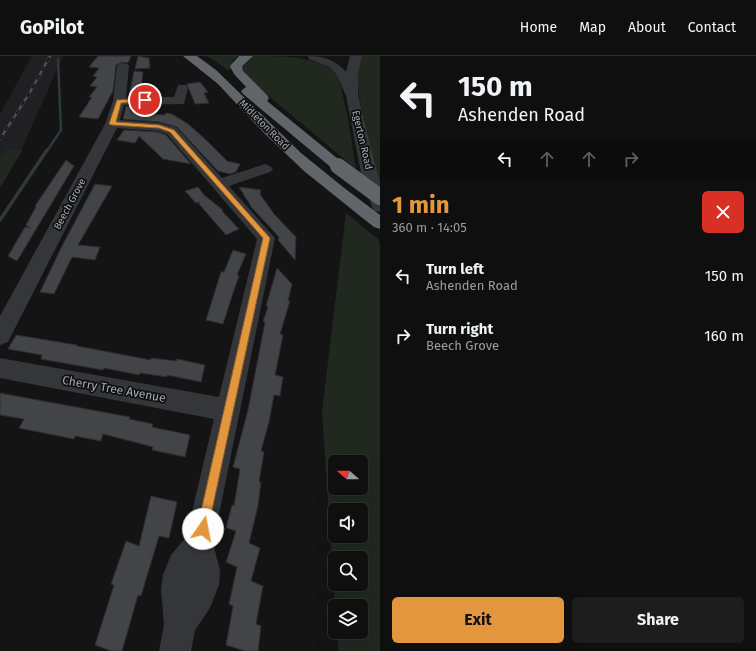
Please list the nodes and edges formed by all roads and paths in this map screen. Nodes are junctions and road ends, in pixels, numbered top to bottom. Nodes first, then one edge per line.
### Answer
1 (190, 56) edge
2 (202, 56) edge
3 (247, 56) edge
4 (356, 56) edge
5 (309, 57) edge
6 (340, 57) edge
7 (123, 66) dead end
8 (182, 88) dead end
9 (352, 96) junction
10 (119, 101) junction
11 (112, 124) junction
12 (289, 126) junction
13 (265, 169) dead end
14 (219, 184) junction
15 (380, 197) edge
16 (380, 208) edge
17 (380, 223) edge
18 (0, 336) edge
19 (0, 368) edge
20 (228, 410) junction
21 (178, 638) edge

1 - 17 highway, Midleton Road
2 - 12 highway, Midleton Road
3 - 12 highway
4 - 9 street, Egerton Road
5 - 6 street
5 - 9 street, Egerton Road
7 - 10 street, Beech Grove
8 - 10 street
9 - 16 street, Egerton Road
10 - 11 street, Beech Grove
11 - 14 street
11 - 18 street, Beech Grove
12 - 15 highway, Midleton Road, bridge
13 - 14 street
14 - 20 street
19 - 20 street, Cherry Tree Avenue
20 - 21 street

